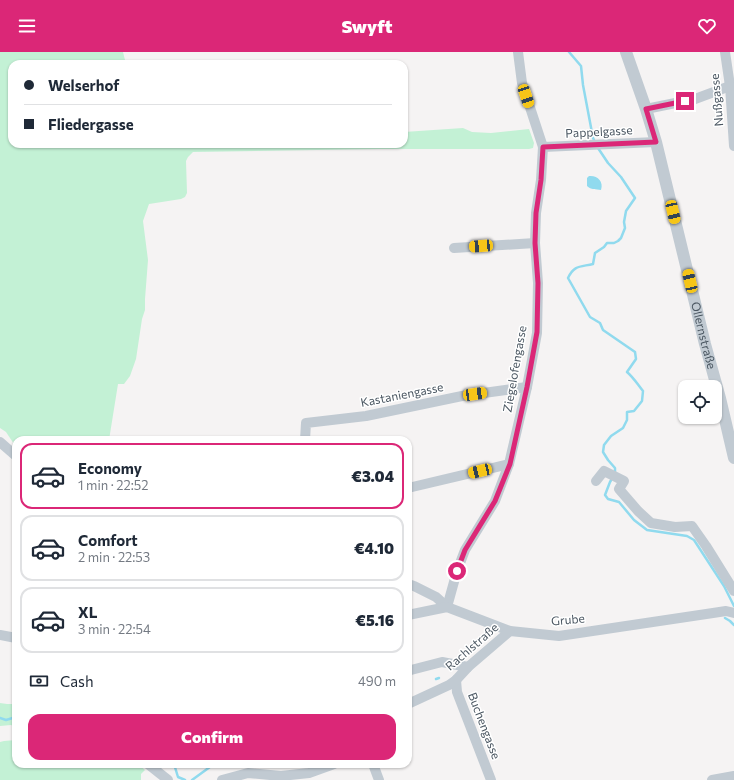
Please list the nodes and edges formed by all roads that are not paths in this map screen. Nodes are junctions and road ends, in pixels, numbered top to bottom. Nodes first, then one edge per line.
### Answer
1 (518, 52) edge
2 (626, 52) edge
3 (725, 52) edge
4 (730, 86) junction
5 (646, 109) junction
6 (656, 142) junction
7 (734, 146) edge
8 (543, 147) junction
9 (535, 243) junction
10 (454, 248) dead end
11 (527, 387) junction
12 (305, 436) edge
13 (0, 442) edge
14 (12, 452) edge
15 (734, 458) edge
16 (510, 464) junction
17 (596, 481) dead end
18 (412, 487) edge
19 (412, 585) edge
20 (734, 591) edge
21 (447, 607) junction
22 (730, 612) edge
23 (412, 614) edge
24 (510, 631) junction
25 (0, 635) edge
26 (12, 637) edge
27 (468, 667) junction
28 (412, 670) edge
29 (456, 680) junction
30 (412, 702) edge
31 (153, 768) edge
32 (323, 768) edge
33 (374, 768) edge
34 (734, 776) edge
35 (281, 778) edge
36 (168, 780) edge
37 (222, 780) edge
38 (379, 780) edge
39 (490, 780) edge
40 (712, 780) edge

1 - 8 street, Ziegelofengasse
2 - 5 street, Ollernstraße
3 - 4 street, Nußgasse
4 - 5 street
4 - 7 street, Nußgasse
5 - 6 street, Ollernstraße
6 - 8 street, Pappelgasse
6 - 15 street, Ollernstraße
8 - 9 street, Ziegelofengasse
9 - 10 street
9 - 11 street, Ziegelofengasse
11 - 12 street, Kastaniengasse
11 - 16 street, Ziegelofengasse
13 - 14 street
16 - 18 street
16 - 21 street, Ziegelofengasse
17 - 20 street
19 - 21 street, Grube
21 - 23 street
21 - 24 street, Grube
22 - 24 street, Grube
24 - 27 street, Rachlstraße
25 - 26 street
27 - 28 street
27 - 29 street, Rachlstraße
29 - 30 street, Rachlstraße
29 - 39 street, Buchengasse
31 - 36 street
32 - 35 street
33 - 38 street
34 - 40 street
35 - 37 street

